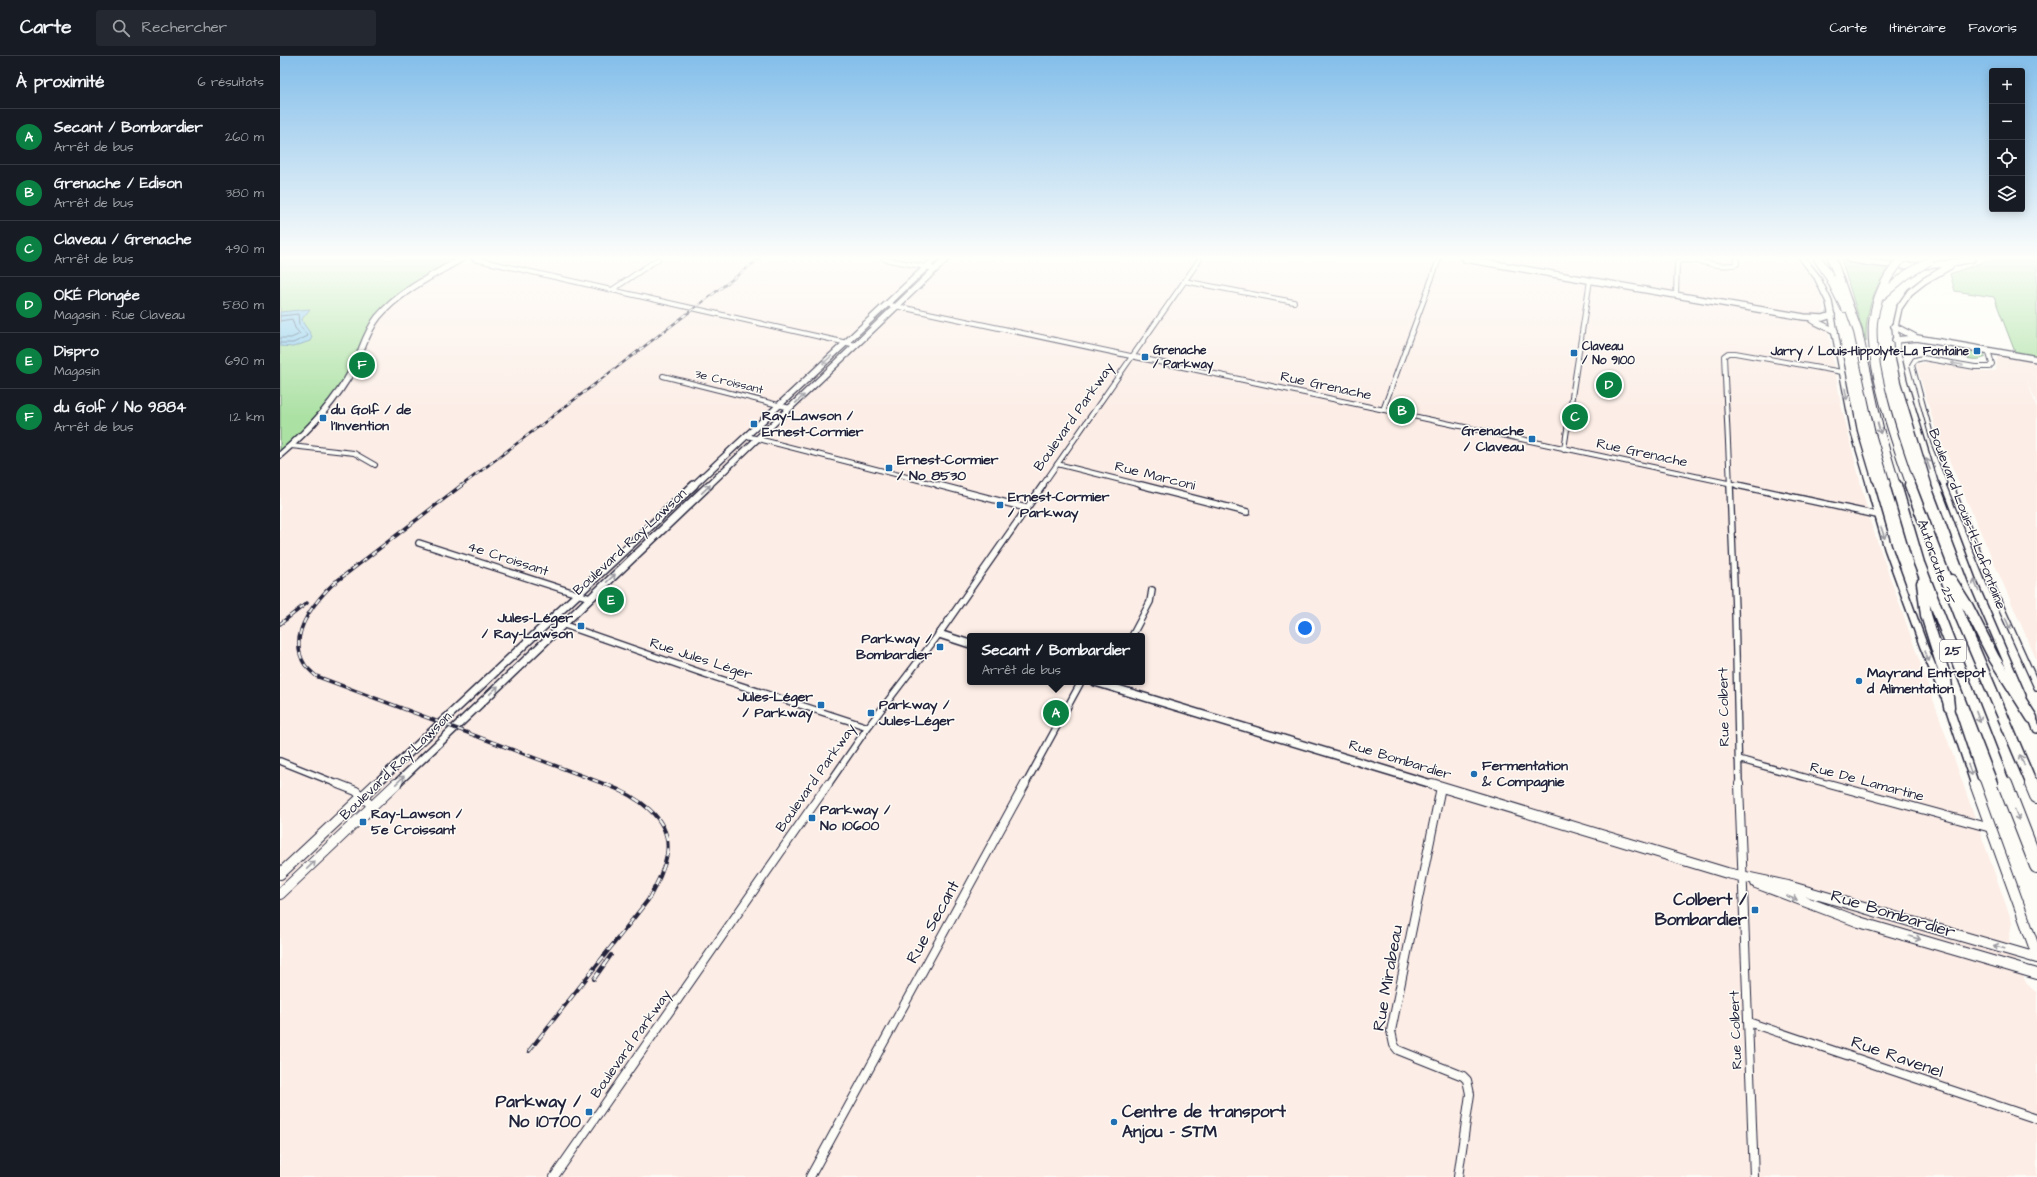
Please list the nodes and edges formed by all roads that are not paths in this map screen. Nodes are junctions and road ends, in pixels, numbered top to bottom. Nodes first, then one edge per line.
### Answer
1 (384, 311) edge
2 (706, 311) edge
3 (878, 311) edge
4 (891, 311) edge
5 (916, 311) edge
6 (1163, 311) edge
7 (1420, 311) edge
8 (1585, 311) edge
9 (1771, 311) edge
10 (1831, 311) edge
11 (1847, 311) edge
12 (1851, 311) edge
13 (1877, 311) edge
14 (1898, 311) edge
15 (1832, 315) junction
16 (1804, 317) junction
17 (1894, 326) junction
18 (1835, 331) junction
19 (1860, 338) junction
20 (1917, 338) junction
21 (1895, 340) junction
22 (845, 343) junction
23 (856, 345) junction
24 (1988, 350) junction
25 (1132, 357) junction
26 (2037, 358) edge
27 (1842, 372) junction
28 (663, 376) dead end
29 (779, 405) junction
30 (790, 408) junction
31 (1384, 410) junction
32 (747, 436) junction
33 (758, 438) junction
34 (291, 446) junction
35 (1564, 449) junction
36 (280, 456) edge
37 (1057, 464) junction
38 (375, 466) dead end
39 (1729, 484) junction
40 (1026, 508) junction
41 (1247, 512) dead end
42 (1877, 515) junction
43 (419, 543) dead end
44 (1933, 551) junction
45 (1919, 564) junction
46 (1152, 590) dead end
47 (578, 594) junction
48 (590, 598) junction
49 (550, 620) junction
50 (563, 624) junction
51 (1134, 633) edge
52 (939, 634) junction
53 (967, 643) edge
54 (1079, 685) edge
55 (1110, 685) edge
56 (2037, 687) edge
57 (1949, 707) junction
58 (2032, 718) junction
59 (868, 727) junction
60 (2037, 729) edge
61 (1738, 758) junction
62 (280, 760) edge
63 (1441, 786) junction
64 (2037, 796) edge
65 (362, 797) junction
66 (372, 806) junction
67 (1991, 828) junction
68 (2037, 866) edge
69 (280, 874) edge
70 (1743, 877) junction
71 (280, 894) edge
72 (2037, 956) edge
73 (2037, 974) edge
74 (1748, 1022) junction
75 (2037, 1119) edge
76 (554, 1177) edge
77 (810, 1177) edge
78 (1458, 1177) edge
79 (1754, 1177) edge

1 - 34 street
2 - 22 street
3 - 22 street, Boulevard Ray-Lawson
4 - 23 street, Boulevard Ray-Lawson
5 - 25 street, Rue Grenache
6 - 25 street, Boulevard Parkway
7 - 31 street
8 - 35 street
9 - 16 street
10 - 15 street
11 - 19 highway
12 - 19 highway, Autoroute 25 / 25
13 - 44 highway, Autoroute 25 / 25
14 - 17 street, Boulevard Louis-H.-Lafontaine
15 - 16 street
15 - 18 street
16 - 18 street
17 - 20 street
17 - 21 street, Boulevard Louis-H.-Lafontaine
18 - 27 street
19 -> 45 highway, Autoroute 25 / 25
20 - 21 street
20 - 24 street
58 -> 21 street, Boulevard Louis-H.-Lafontaine
22 - 23 street
22 -> 29 street, Boulevard Ray-Lawson
30 -> 23 street, Boulevard Ray-Lawson
24 - 26 street
24 -> 56 street, Boulevard Louis-H.-Lafontaine
25 - 31 street, Rue Grenache
25 - 37 street, Boulevard Parkway
27 - 39 street, Rue Colbert
27 -> 42 street
28 - 29 street, 3e Croissant
29 - 30 street, 3e Croissant
29 - 32 street, Boulevard Ray-Lawson
30 - 33 street, Boulevard Ray-Lawson
31 - 35 street, Rue Grenache
32 - 33 street
32 - 47 street, Boulevard Ray-Lawson
33 - 40 street
48 -> 33 street, Boulevard Ray-Lawson
34 - 36 street
34 - 38 street
35 - 39 street, Rue Grenache
37 - 40 street, Boulevard Parkway
37 - 41 street, Rue Marconi
39 - 42 street, Rue Grenache
39 - 61 street, Rue Colbert
40 - 52 street, Boulevard Parkway
42 -> 57 street
43 - 47 street, 4e Croissant
44 - 58 highway
64 -> 44 highway, Autoroute 25 / 25
45 - 57 highway
45 -> 68 highway, Autoroute 25 / 25
46 - 51 street
47 - 48 street, 4e Croissant
47 - 49 street, Boulevard Ray-Lawson
48 - 50 street, Boulevard Ray-Lawson
49 - 50 street, Rue Jules Léger
49 - 65 street, Boulevard Ray-Lawson
50 - 59 street, Rue Jules Léger
66 -> 50 street, Boulevard Ray-Lawson
52 - 53 street
52 - 59 street, Boulevard Parkway
54 - 77 street, Rue Secant
55 - 63 street, Rue Bombardier
57 -> 67 street
58 - 60 street, Boulevard Louis-H.-Lafontaine
59 - 76 street, Boulevard Parkway
61 - 67 street, Rue De Lamartine
61 - 70 street, Rue Colbert
62 - 65 street
63 - 70 street, Rue Bombardier
63 - 78 street, Rue Mirabeau
65 - 66 street
65 - 69 street, Boulevard Ray-Lawson
71 -> 66 street, Boulevard Ray-Lawson
67 - 72 street
72 -> 70 street, Rue Bombardier
70 -> 73 street, Rue Bombardier
70 - 74 street, Rue Colbert
74 - 75 street, Rue Ravenel
74 - 79 street, Rue Colbert

